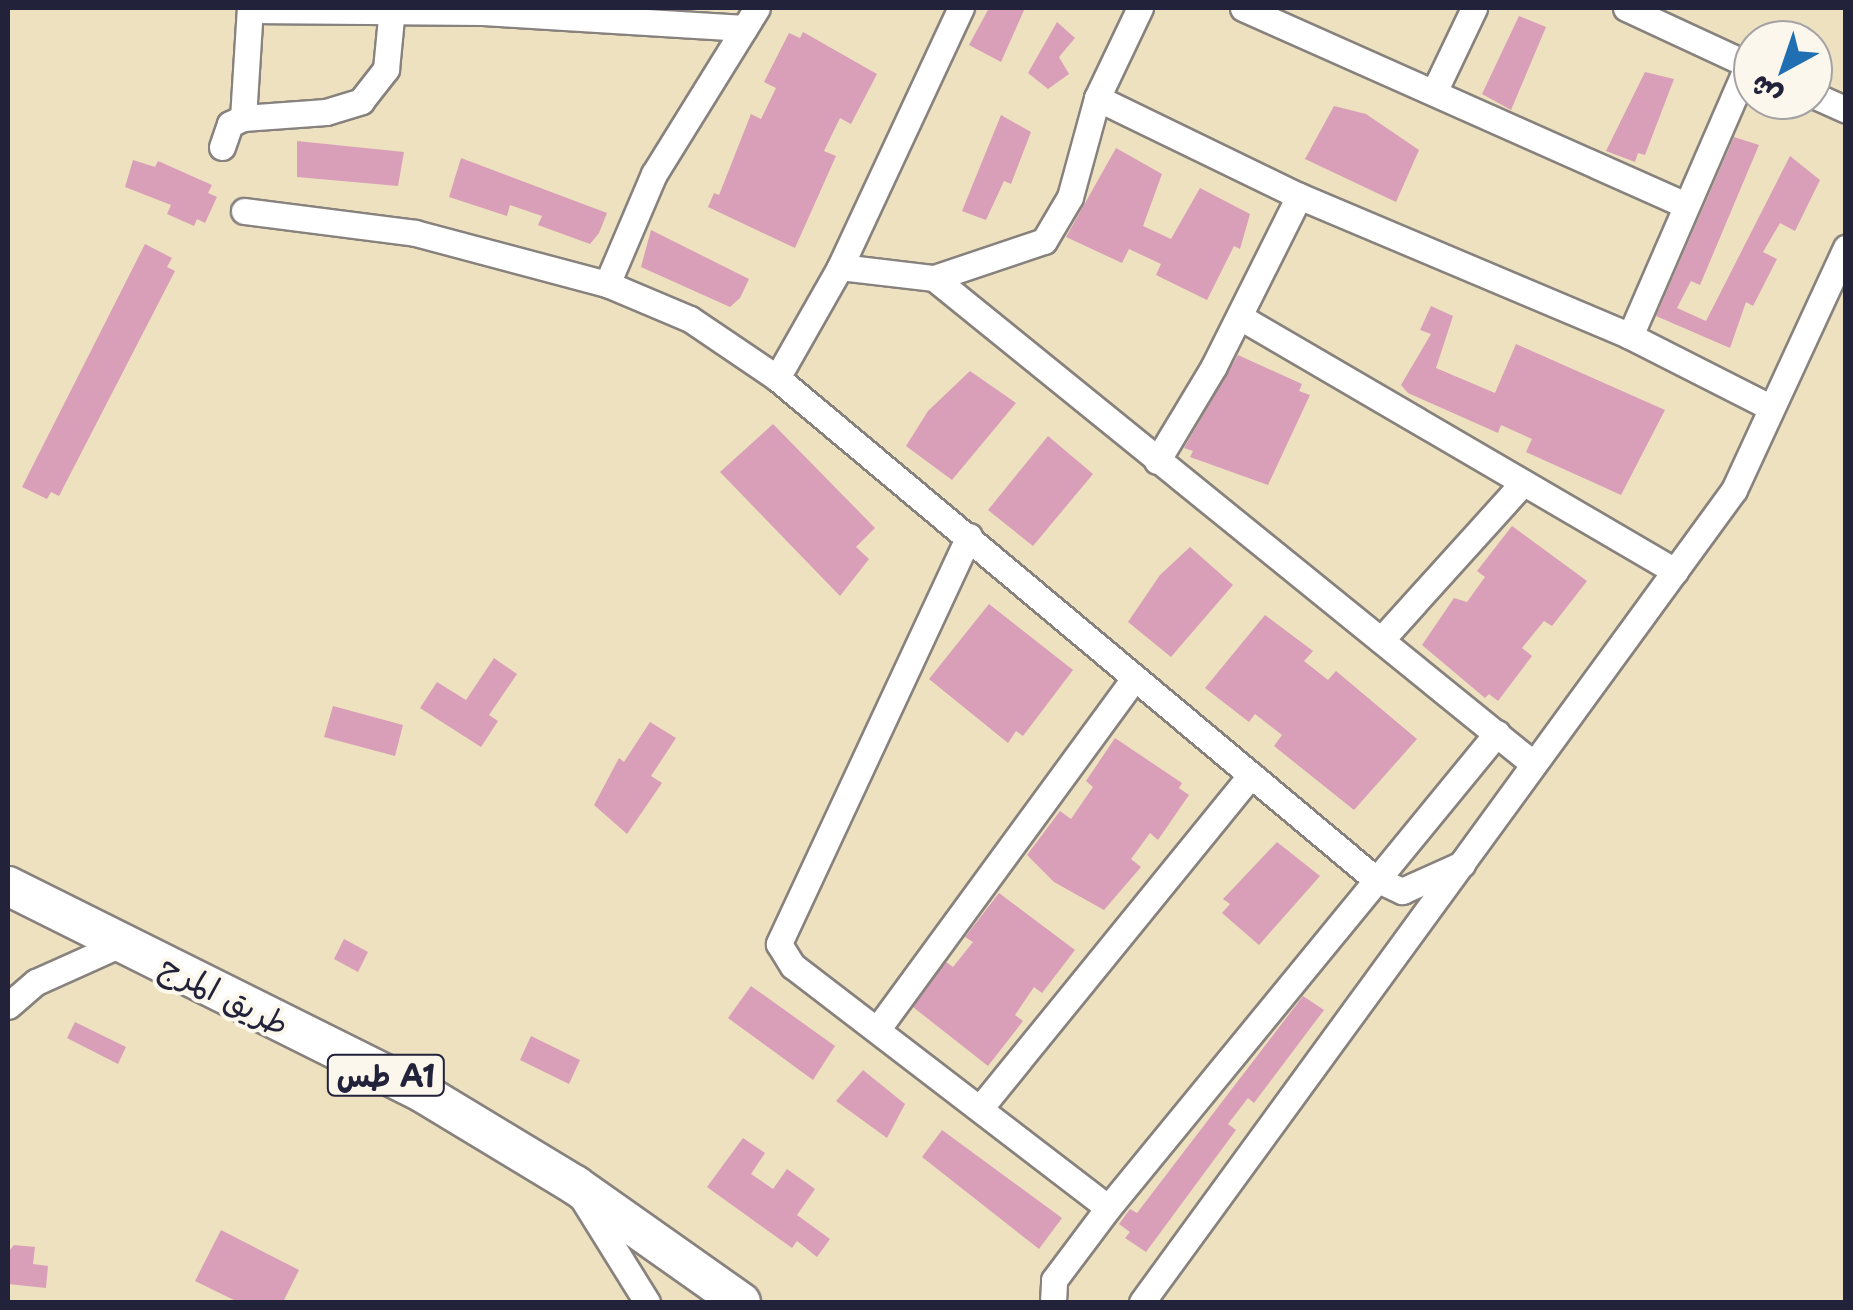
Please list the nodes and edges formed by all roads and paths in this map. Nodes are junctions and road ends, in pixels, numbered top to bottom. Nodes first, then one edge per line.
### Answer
1 (961, 8) edge
2 (1140, 8) edge
3 (1243, 8) edge
4 (1474, 8) edge
5 (1626, 8) edge
6 (250, 9) edge
7 (392, 10) edge
8 (751, 18) edge
9 (1733, 58) edge
10 (1434, 92) junction
11 (1097, 98) junction
12 (1733, 104) edge
13 (244, 118) junction
14 (222, 147) dead end
15 (1299, 196) junction
16 (1686, 205) junction
17 (244, 211) dead end
18 (1846, 248) edge
19 (840, 266) junction
20 (934, 278) junction
21 (606, 284) junction
22 (1240, 316) junction
23 (1630, 336) junction
24 (777, 378) junction
25 (1768, 406) junction
26 (1157, 461) junction
27 (1524, 483) junction
28 (969, 536) junction
29 (1675, 571) junction
30 (1381, 640) junction
31 (1134, 678) junction
32 (1497, 734) junction
33 (1531, 762) junction
34 (1252, 774) junction
35 (1462, 864) junction
36 (1374, 878) junction
37 (8, 886) edge
38 (123, 943) junction
39 (8, 1006) edge
40 (879, 1026) junction
41 (981, 1107) junction
42 (574, 1184) junction
43 (1108, 1208) junction
44 (646, 1302) edge
45 (742, 1302) edge
46 (1053, 1302) edge
47 (1142, 1302) edge

1 - 19 street
2 - 11 street
3 - 10 street
4 - 10 street
5 - 9 street
6 - 7 street
6 - 13 street
7 - 8 street
7 - 13 street
8 - 21 street
10 - 16 street
11 - 15 street
11 - 20 street
12 - 16 street
13 - 14 street
15 - 22 street
15 - 23 street
16 - 23 street
17 - 21 street
18 - 25 street
19 - 20 street
19 - 24 street
20 - 26 street
21 - 24 street
22 - 26 street
22 - 27 street
23 - 25 street
24 - 28 street
25 - 29 street
26 - 30 street
27 - 29 street
27 - 30 street
28 - 31 street
28 - 40 street
29 - 33 street
30 - 32 street
31 - 34 street
31 - 40 street
32 - 33 street
32 - 36 street
33 - 35 street
34 - 36 street
34 - 41 street
35 - 36 street
35 - 47 street
36 - 43 street
37 - 38 highway, طريق المرج / طس A1
38 - 39 street
38 - 42 highway, طريق المرج / طس A1
40 - 41 street
41 - 43 street
42 - 44 street
42 - 45 highway, طريق المرج / طس A1
43 - 46 street

